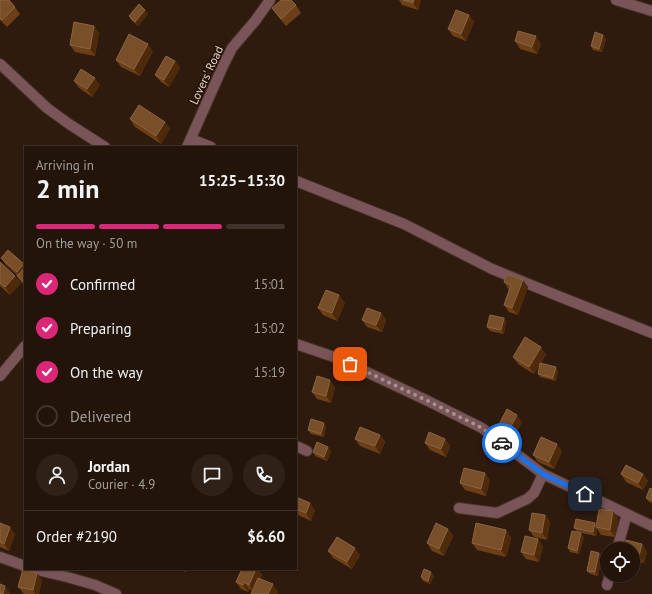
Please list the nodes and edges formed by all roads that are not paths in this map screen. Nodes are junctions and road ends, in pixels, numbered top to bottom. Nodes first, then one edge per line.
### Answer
1 (270, 0) edge
2 (616, 0) edge
3 (652, 11) edge
4 (0, 64) edge
5 (189, 143) edge
6 (103, 146) edge
7 (206, 146) edge
8 (297, 181) edge
9 (652, 333) edge
10 (297, 344) edge
11 (24, 347) edge
12 (1, 373) edge
13 (297, 446) edge
14 (307, 451) dead end
15 (543, 474) junction
16 (459, 508) dead end
17 (627, 514) junction
18 (652, 526) edge
19 (619, 542) edge
20 (0, 557) edge
21 (24, 566) edge
22 (37, 570) edge
23 (116, 594) edge

1 - 5 street, Lovers' Road
2 - 3 street
4 - 6 street
5 - 7 street
8 - 9 street
10 - 15 street
11 - 12 street
13 - 14 street
15 - 16 street
15 - 17 street
17 - 18 street
17 - 19 street
20 - 21 street
22 - 23 street

